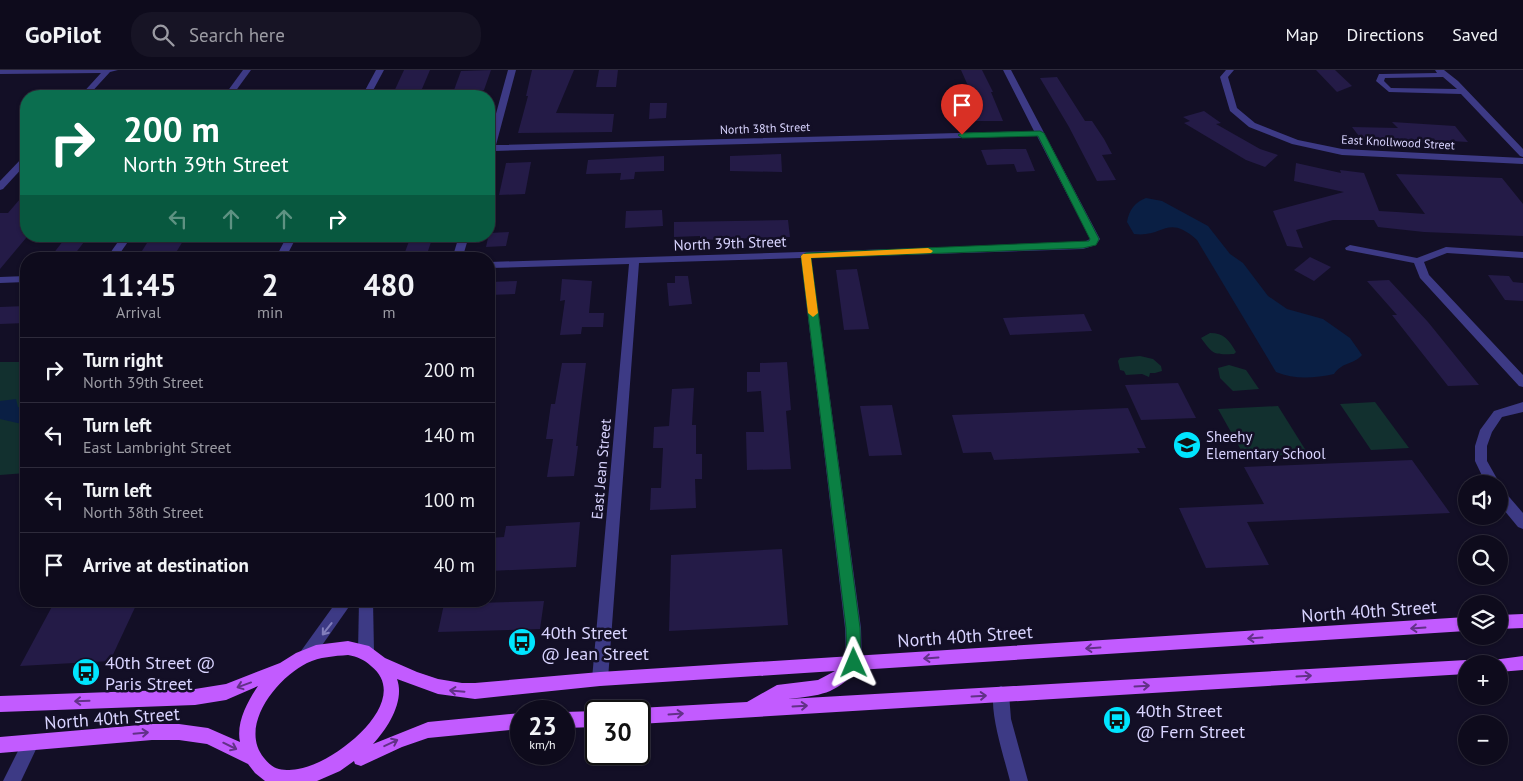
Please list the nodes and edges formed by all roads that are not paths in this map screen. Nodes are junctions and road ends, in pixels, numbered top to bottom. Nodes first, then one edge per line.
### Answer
1 (108, 70) edge
2 (114, 70) edge
3 (246, 70) edge
4 (380, 70) edge
5 (512, 70) edge
6 (1007, 70) edge
7 (1230, 70) edge
8 (0, 72) edge
9 (1442, 72) edge
10 (90, 90) edge
11 (232, 90) edge
12 (369, 90) edge
13 (1464, 92) junction
14 (495, 133) edge
15 (1040, 133) junction
16 (495, 151) edge
17 (1523, 154) edge
18 (1523, 161) edge
19 (20, 165) edge
20 (0, 187) edge
21 (1350, 248) dead end
22 (1523, 255) edge
23 (806, 256) junction
24 (634, 261) junction
25 (1418, 261) junction
26 (495, 265) edge
27 (20, 279) edge
28 (0, 280) edge
29 (1523, 383) edge
30 (1523, 406) edge
31 (1488, 475) edge
32 (1508, 506) edge
33 (1523, 523) edge
34 (342, 607) edge
35 (366, 607) edge
36 (1523, 621) edge
37 (1508, 622) edge
38 (1458, 625) edge
39 (366, 652) junction
40 (306, 656) junction
41 (854, 663) junction
42 (382, 664) junction
43 (1523, 664) edge
44 (1508, 665) edge
45 (289, 666) junction
46 (1458, 667) edge
47 (600, 680) junction
48 (1001, 694) junction
49 (0, 704) edge
50 (751, 709) junction
51 (650, 715) edge
52 (510, 721) edge
53 (31, 744) junction
54 (0, 745) edge
55 (252, 757) junction
56 (347, 764) junction
57 (267, 777) edge
58 (324, 778) edge
59 (12, 781) edge
60 (1019, 781) edge

1 - 2 street
1 - 8 street
1 - 10 street
3 - 11 street
4 - 12 street
5 - 14 street
6 - 15 street
7 - 18 street, East Knollwood Street
9 - 13 street
9 - 13 street
13 - 17 street
15 - 16 street, North 38th Street
15 - 23 street, North 39th Street
19 - 20 street
21 - 25 street
22 - 25 street
23 - 24 street, North 39th Street
23 - 41 street
24 - 26 street, North 39th Street
24 - 47 street, East Jean Street
25 - 29 street
27 - 28 street
30 - 31 street
32 - 33 street
34 -> 40 street
35 - 39 street
36 - 37 main road
38 -> 41 main road, North 40th Street
39 - 40 main road
39 - 42 main road
40 - 45 main road
41 - 47 main road, North 40th Street
41 - 50 main road
47 -> 42 main road, North 40th Street
42 - 56 main road
43 - 44 main road
45 -> 49 main road, North 40th Street
45 - 55 main road
48 -> 46 main road
50 -> 48 main road
48 - 60 street
51 -> 50 main road
56 -> 52 main road
53 - 54 main road, North 40th Street
53 -> 55 main road, North 40th Street
53 - 59 street
55 - 57 main road
56 - 58 main road
57 - 58 main road

